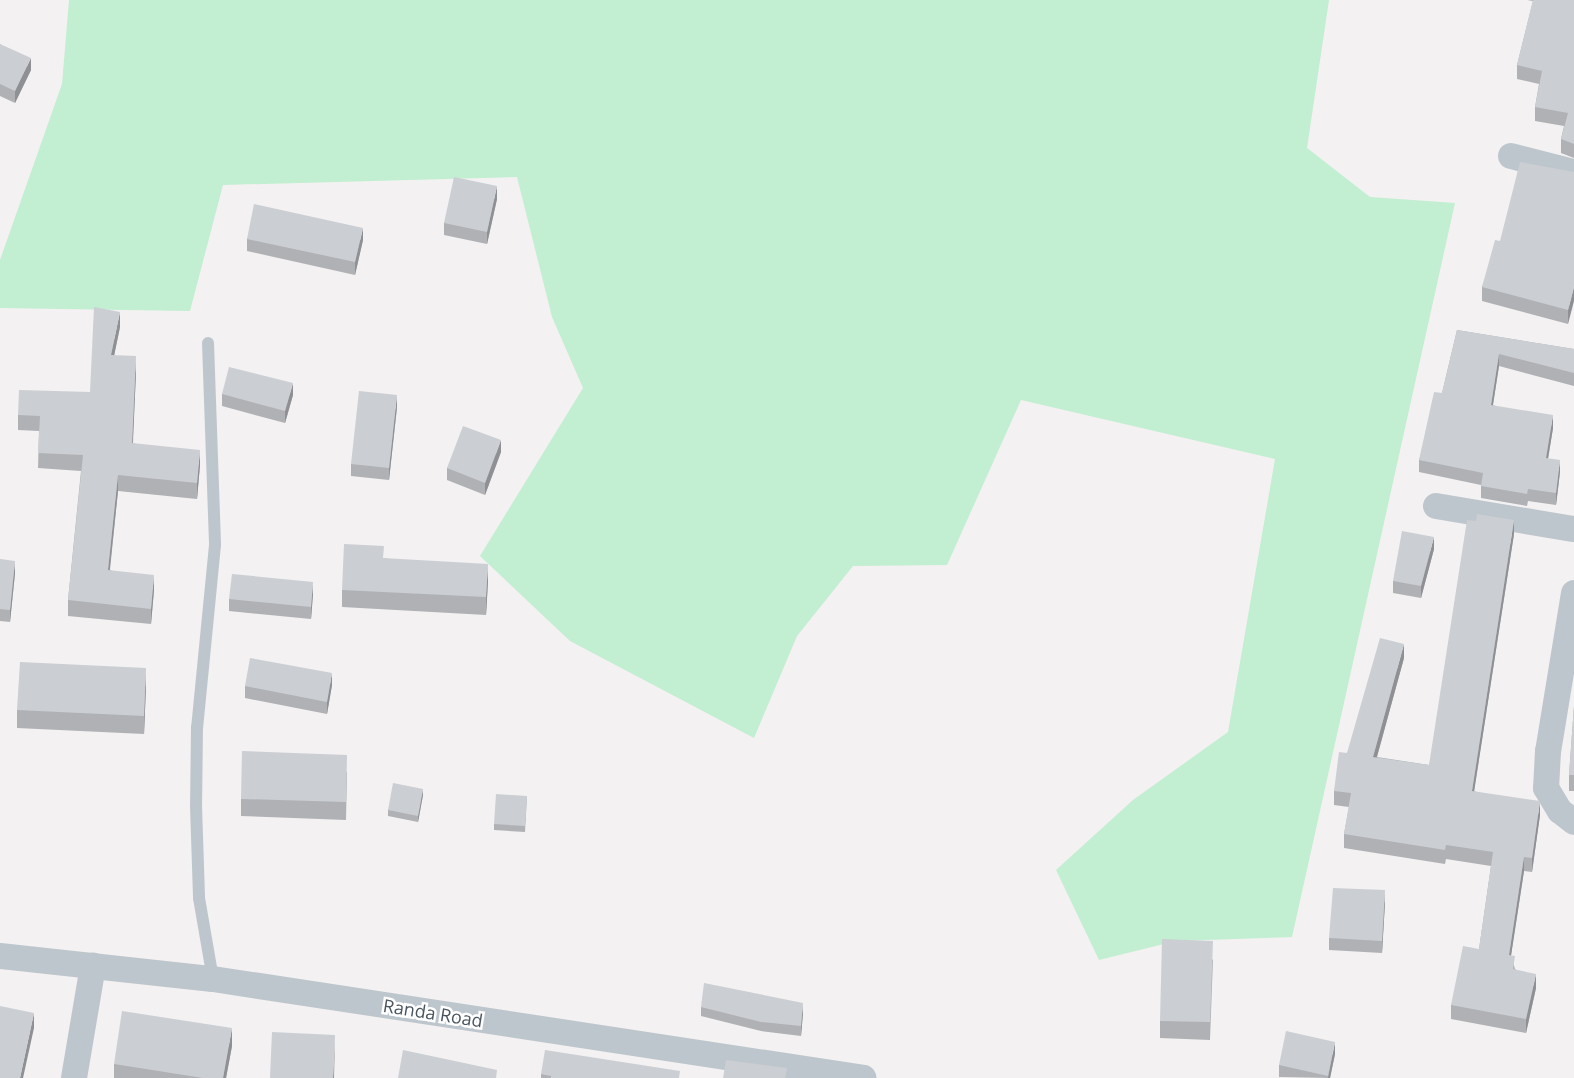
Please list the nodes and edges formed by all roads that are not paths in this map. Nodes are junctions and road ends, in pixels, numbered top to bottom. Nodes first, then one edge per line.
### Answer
1 (1511, 156) dead end
2 (1574, 172) edge
3 (208, 343) dead end
4 (1436, 506) dead end
5 (1574, 529) edge
6 (1574, 593) edge
7 (1574, 822) edge
8 (0, 956) edge
9 (93, 966) junction
10 (213, 979) junction
11 (852, 1077) edge
12 (74, 1078) edge

1 - 2 street
3 - 10 lane
4 - 5 street
6 - 7 street
8 - 9 street, Randa Road
9 - 10 street, Randa Road
9 - 12 street
10 - 11 street, Randa Road

